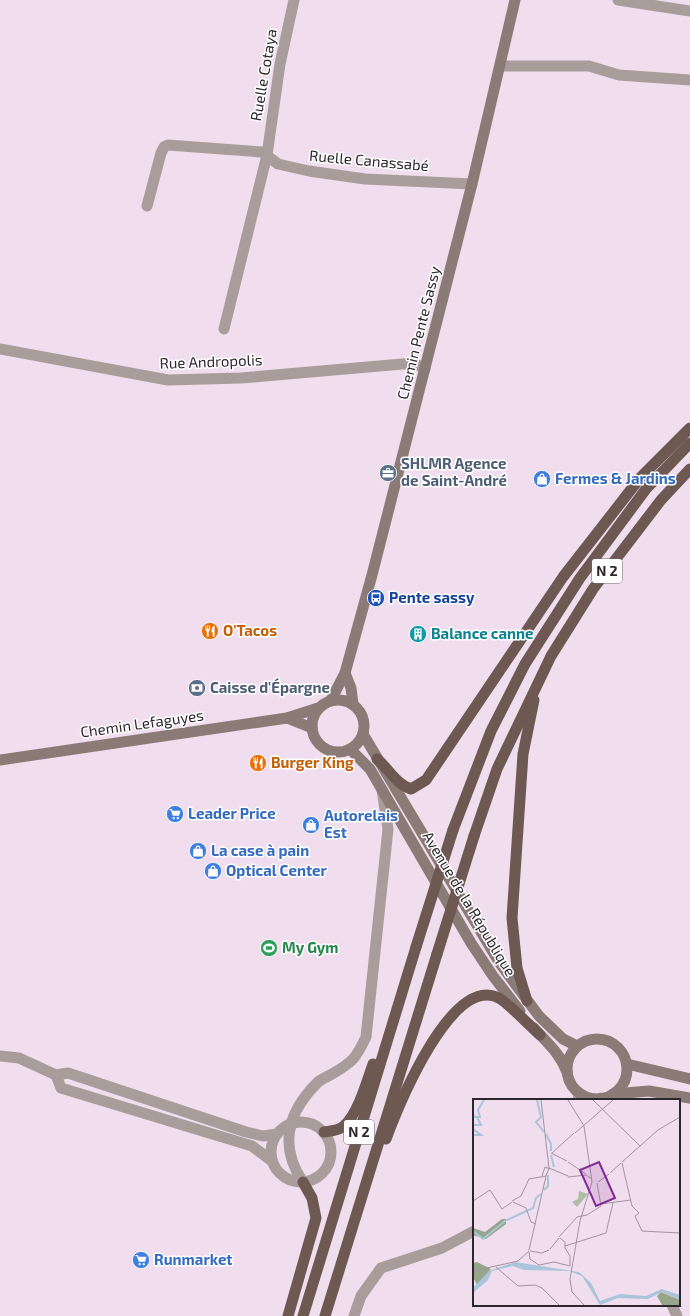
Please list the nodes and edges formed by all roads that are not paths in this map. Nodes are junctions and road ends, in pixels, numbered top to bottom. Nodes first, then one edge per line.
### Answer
1 (294, 0) edge
2 (515, 0) edge
3 (618, 0) edge
4 (690, 12) edge
5 (500, 66) junction
6 (690, 80) edge
7 (267, 156) junction
8 (472, 184) junction
9 (147, 206) dead end
10 (224, 329) dead end
11 (0, 349) edge
12 (425, 369) junction
13 (690, 428) edge
14 (690, 443) edge
15 (690, 469) edge
16 (345, 673) junction
17 (538, 682) junction
18 (331, 700) junction
19 (353, 704) junction
20 (318, 708) junction
21 (287, 718) junction
22 (312, 728) junction
23 (363, 734) junction
24 (350, 749) junction
25 (377, 759) junction
26 (0, 760) edge
27 (382, 790) junction
28 (401, 997) junction
29 (527, 1001) junction
30 (540, 1035) junction
31 (577, 1046) junction
32 (0, 1056) edge
33 (627, 1064) junction
34 (567, 1072) junction
35 (56, 1075) junction
36 (690, 1079) edge
37 (613, 1094) junction
38 (579, 1096) edge
39 (690, 1098) edge
40 (600, 1099) edge
41 (292, 1123) junction
42 (324, 1132) junction
43 (277, 1134) junction
44 (272, 1161) junction
45 (303, 1182) junction
46 (473, 1232) edge
47 (346, 1245) junction
48 (672, 1306) edge
49 (288, 1316) edge
50 (303, 1316) edge
51 (325, 1316) edge
52 (354, 1316) edge
53 (677, 1316) edge

1 - 7 street, Ruelle Cotaya
2 - 5 main road, Chemin Pente Sassy
3 - 4 street
5 - 6 street
5 - 8 main road, Chemin Pente Sassy
7 - 8 street, Ruelle Canassabé
7 - 9 street, Ruelle Canassabé
7 - 10 street
8 - 12 main road, Chemin Pente Sassy
11 - 12 street, Rue Andropolis
12 - 16 main road, Chemin Pente Sassy
13 - 25 highway
14 - 28 highway, N 2, bridge
15 - 17 highway, N 2
16 - 18 main road, Chemin Pente Sassy
16 - 19 main road
17 - 29 highway
17 - 47 highway, N 2, bridge
18 - 19 main road
18 - 20 main road
19 - 23 main road
20 - 21 main road, Chemin Lefaguyes
20 - 22 main road
21 - 22 main road
21 - 26 main road, Chemin Lefaguyes
22 - 24 main road
23 - 24 main road
23 - 25 main road, Avenue de la République
24 - 27 main road, Avenue de la République
25 - 29 main road, Avenue de la République
27 - 30 main road, Avenue de la République
27 - 41 street
28 - 42 highway
28 - 50 highway, N 2
29 - 31 main road, Avenue de la République
30 - 34 main road, Avenue de la République
30 - 47 highway
31 - 33 main road
31 - 34 main road
32 - 35 street
33 - 36 main road
33 - 37 main road
34 - 38 main road
35 - 43 street
35 - 44 street
37 - 39 main road
37 - 40 main road
38 - 40 main road
41 - 42 street
41 - 43 street
41 - 45 street
42 - 45 street
43 - 44 street
44 - 45 street
45 - 49 highway
46 - 52 street
47 - 51 highway, N 2
48 - 53 street

